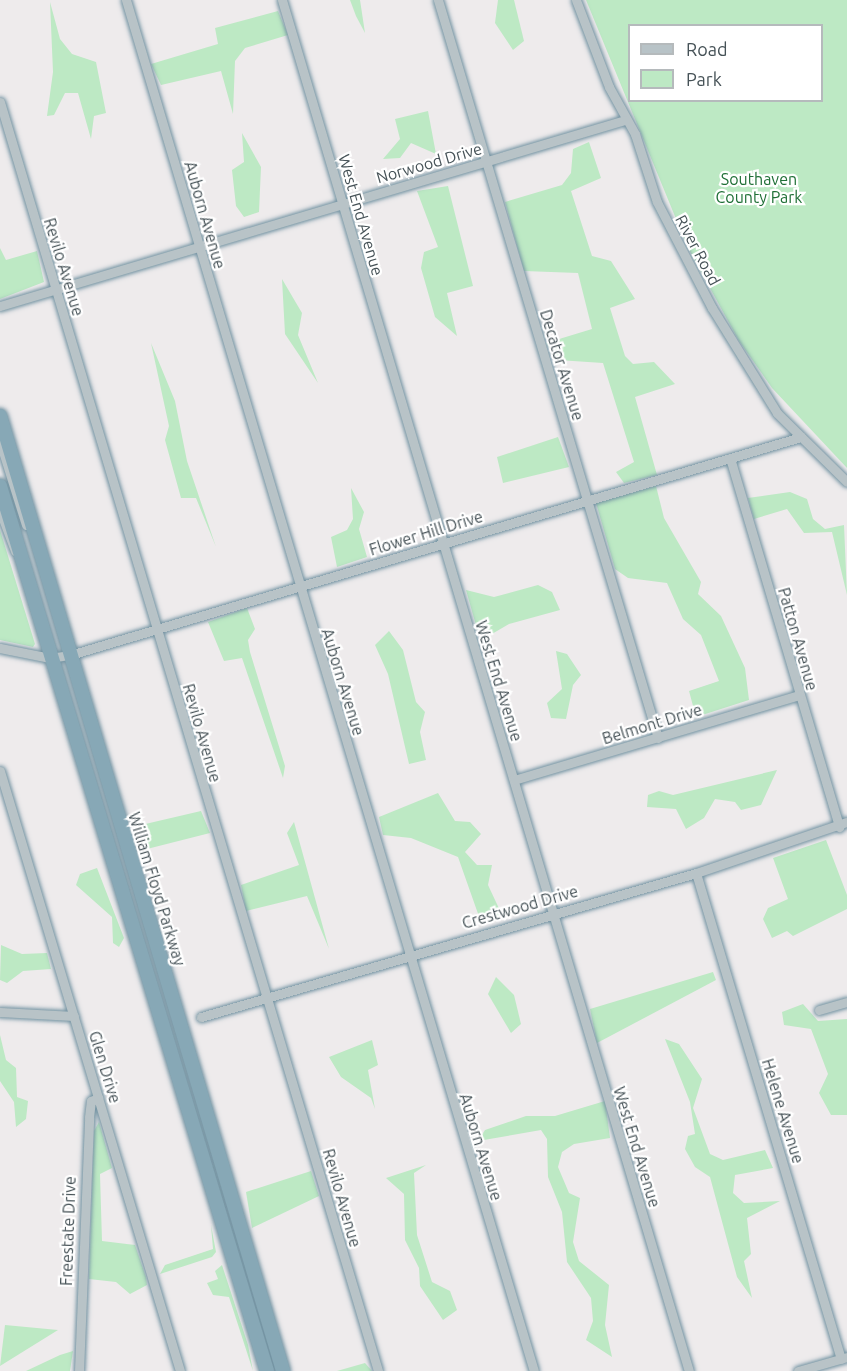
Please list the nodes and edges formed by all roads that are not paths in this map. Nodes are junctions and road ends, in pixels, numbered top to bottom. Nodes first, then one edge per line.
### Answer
1 (126, 0) edge
2 (282, 0) edge
3 (438, 0) edge
4 (576, 0) edge
5 (0, 102) edge
6 (625, 120) junction
7 (485, 162) junction
8 (342, 204) junction
9 (199, 247) junction
10 (55, 289) junction
11 (0, 306) edge
12 (0, 416) edge
13 (801, 437) junction
14 (0, 442) edge
15 (730, 458) junction
16 (847, 482) edge
17 (0, 486) edge
18 (586, 501) junction
19 (0, 511) edge
20 (442, 543) junction
21 (40, 550) junction
22 (21, 556) junction
23 (299, 586) junction
24 (156, 629) junction
25 (0, 648) edge
26 (60, 656) junction
27 (799, 695) junction
28 (658, 738) junction
29 (0, 771) edge
30 (514, 780) junction
31 (843, 824) edge
32 (696, 873) junction
33 (552, 914) junction
34 (408, 954) junction
35 (265, 1000) junction
36 (847, 1002) edge
37 (819, 1010) dead end
38 (0, 1012) edge
39 (74, 1016) junction
40 (201, 1017) dead end
41 (98, 1098) junction
42 (844, 1358) edge
43 (79, 1371) edge
44 (180, 1371) edge
45 (267, 1371) edge
46 (283, 1371) edge
47 (378, 1371) edge
48 (534, 1371) edge
49 (688, 1371) edge
50 (798, 1371) edge

1 - 9 street, Auborn Avenue
2 - 8 street, West End Avenue
3 - 7 street, Decator Avenue
4 - 6 street, River Road
5 - 10 street, Revilo Avenue
6 - 7 street, Norwood Drive
6 - 13 street, River Road
7 - 8 street, Norwood Drive
7 - 18 street, Decator Avenue
8 - 9 street, Norwood Drive
8 - 20 street, West End Avenue
9 - 10 street, Norwood Drive
9 - 23 street, Auborn Avenue
10 - 11 street, Norwood Drive
10 - 24 street, Revilo Avenue
12 - 21 highway, William Floyd Parkway
13 - 15 street, Flower Hill Drive
13 - 16 street, River Road
14 - 21 street
15 - 18 street, Flower Hill Drive
15 - 27 street, Patton Avenue
17 - 22 highway, William Floyd Parkway
18 - 20 street, Flower Hill Drive
18 - 28 street, Decator Avenue
19 - 22 street
20 - 23 street, Flower Hill Drive
20 - 30 street, West End Avenue
21 - 26 highway, William Floyd Parkway
22 - 26 highway, William Floyd Parkway
23 - 24 street, Flower Hill Drive
23 - 34 street, Auborn Avenue
24 - 26 street, Flower Hill Drive
24 - 35 street, Revilo Avenue
25 - 26 street
26 - 45 highway, William Floyd Parkway
26 - 46 highway, William Floyd Parkway
27 - 28 street, Belmont Drive
27 - 31 street, Patton Avenue
28 - 30 street, Belmont Drive
29 - 39 street, Glen Drive
30 - 33 street, West End Avenue
31 - 32 street, Crestwood Drive
32 - 33 street, Crestwood Drive
32 - 42 street, Helene Avenue
33 - 34 street, Crestwood Drive
33 - 49 street, West End Avenue
34 - 35 street, Crestwood Drive
34 - 48 street, Auborn Avenue
35 - 40 street, Crestwood Drive
35 - 47 street, Revilo Avenue
36 - 37 street
38 - 39 street
39 - 41 street, Glen Drive
41 - 43 street, Freestate Drive
41 - 44 street, Glen Drive
42 - 50 street

